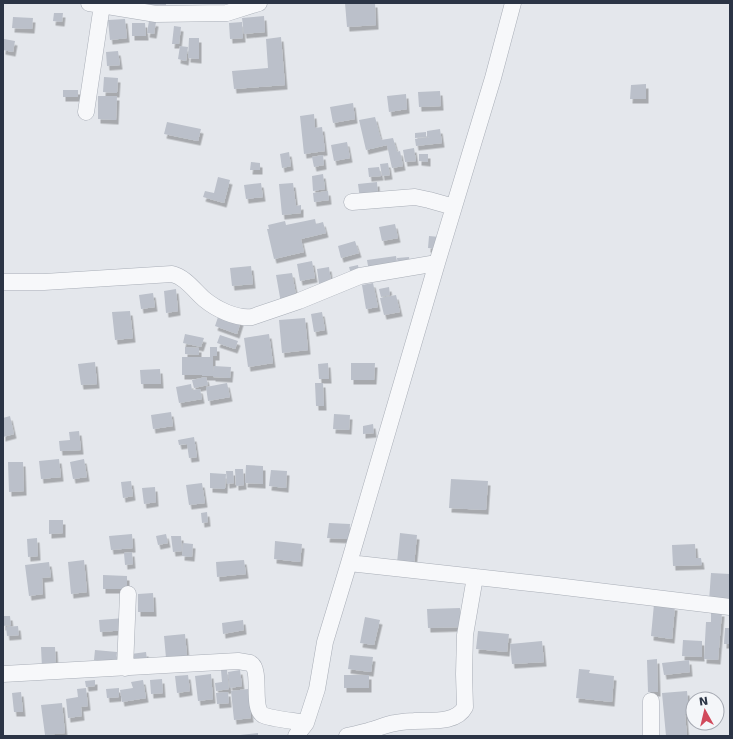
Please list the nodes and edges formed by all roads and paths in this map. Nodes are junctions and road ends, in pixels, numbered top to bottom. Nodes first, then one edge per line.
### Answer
1 (259, 3) edge
2 (512, 3) edge
3 (96, 4) edge
4 (169, 8) edge
5 (86, 112) dead end
6 (352, 202) dead end
7 (454, 207) junction
8 (437, 262) junction
9 (3, 282) edge
10 (349, 563) junction
11 (476, 577) junction
12 (128, 594) dead end
13 (730, 607) edge
14 (125, 668) junction
15 (3, 674) edge
16 (651, 701) dead end
17 (306, 723) junction
18 (296, 736) edge
19 (347, 736) edge
20 (651, 736) edge

1 - 4 street
2 - 7 street
3 - 4 street
3 - 5 street
6 - 7 street
7 - 8 street
8 - 9 street
8 - 10 street
10 - 11 street
10 - 17 street
11 - 13 street
11 - 19 street
12 - 14 street
14 - 15 street
14 - 17 street
16 - 20 street
17 - 18 street

